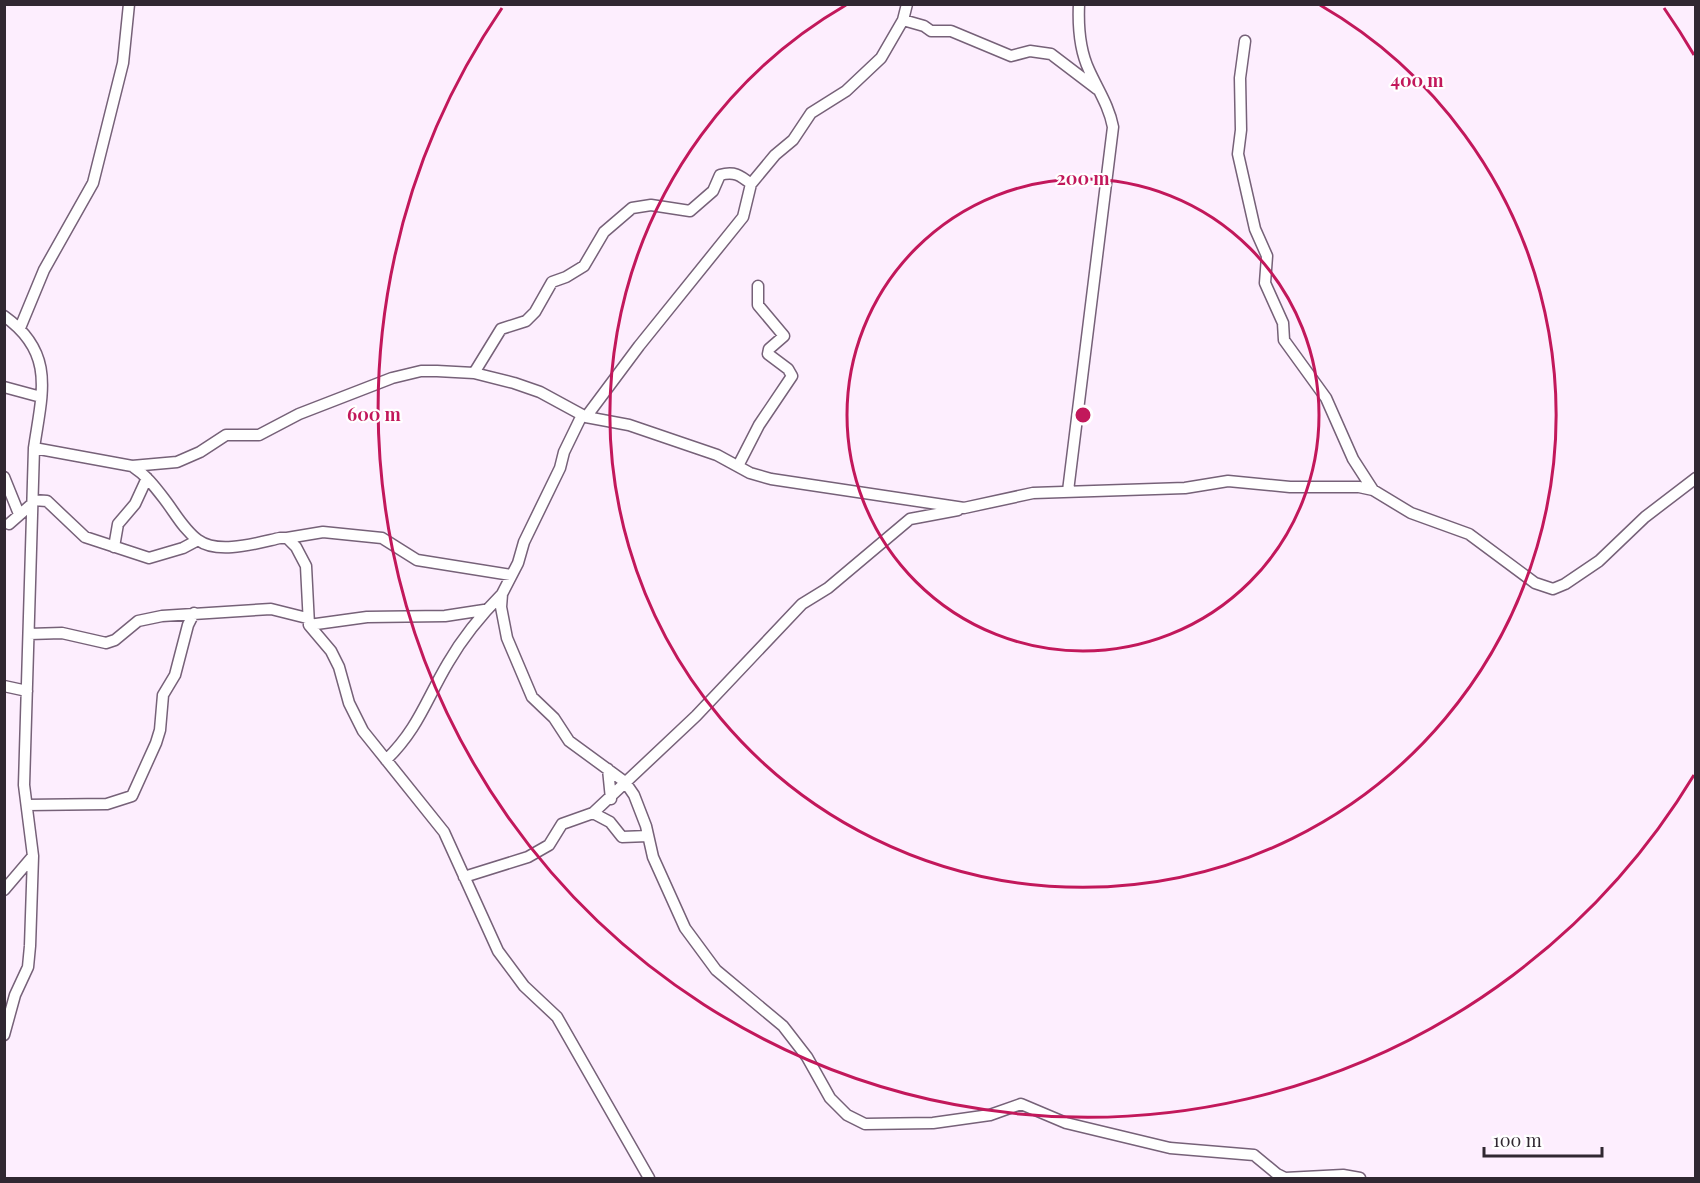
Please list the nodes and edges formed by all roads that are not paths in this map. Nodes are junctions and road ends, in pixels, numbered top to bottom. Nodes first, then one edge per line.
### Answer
1 (129, 4) edge
2 (907, 4) edge
3 (1079, 4) edge
4 (903, 20) junction
5 (1245, 41) dead end
6 (1099, 91) junction
7 (751, 184) junction
8 (758, 286) dead end
9 (4, 316) edge
10 (20, 328) junction
11 (474, 374) junction
12 (4, 387) edge
13 (41, 397) junction
14 (584, 416) junction
15 (34, 448) junction
16 (132, 466) junction
17 (738, 466) junction
18 (4, 477) edge
19 (147, 478) junction
20 (1695, 478) edge
21 (1373, 490) junction
22 (1068, 492) junction
23 (33, 502) junction
24 (964, 508) junction
25 (19, 514) junction
26 (7, 524) edge
27 (31, 528) junction
28 (287, 538) junction
29 (198, 540) junction
30 (114, 547) junction
31 (511, 575) junction
32 (502, 594) junction
33 (484, 610) junction
34 (194, 613) junction
35 (308, 622) junction
36 (29, 634) junction
37 (4, 686) edge
38 (27, 692) junction
39 (386, 760) junction
40 (608, 769) junction
41 (625, 782) junction
42 (611, 799) junction
43 (27, 805) junction
44 (593, 813) junction
45 (648, 836) junction
46 (33, 856) junction
47 (464, 877) junction
48 (4, 890) edge
49 (4, 1035) edge
50 (649, 1179) edge
51 (1360, 1179) edge

1 - 10 street
2 - 4 street
3 - 6 street
4 - 6 street
4 - 7 street
5 - 21 street
6 - 22 street
7 - 11 street
7 - 14 street
8 - 17 street
9 - 10 street
10 - 13 street
11 - 14 street
11 - 16 street
12 - 13 street
13 - 15 street
14 - 17 street
14 - 31 street
15 - 16 street
15 - 23 street
16 - 19 street
17 - 24 street
18 - 25 street
19 - 29 street
19 - 30 street
20 - 21 street
21 - 22 street
22 - 24 street
23 - 25 street
23 - 27 street
23 - 30 street
24 - 41 street
25 - 26 street
26 - 27 street
27 - 36 street
28 - 29 street
28 - 31 street
28 - 35 street
29 - 30 street
31 - 32 street
32 - 33 street
32 - 40 street
33 - 35 street
33 - 39 street
34 - 35 street
34 - 36 street
34 - 43 street
35 - 39 street
36 - 38 street
37 - 38 street
38 - 43 street
39 - 47 street
40 - 41 street
40 - 42 street
41 - 42 street
41 - 45 street
42 - 44 street
43 - 46 street
44 - 45 street
44 - 47 street
45 - 51 street
46 - 48 street
46 - 49 street
47 - 50 street

